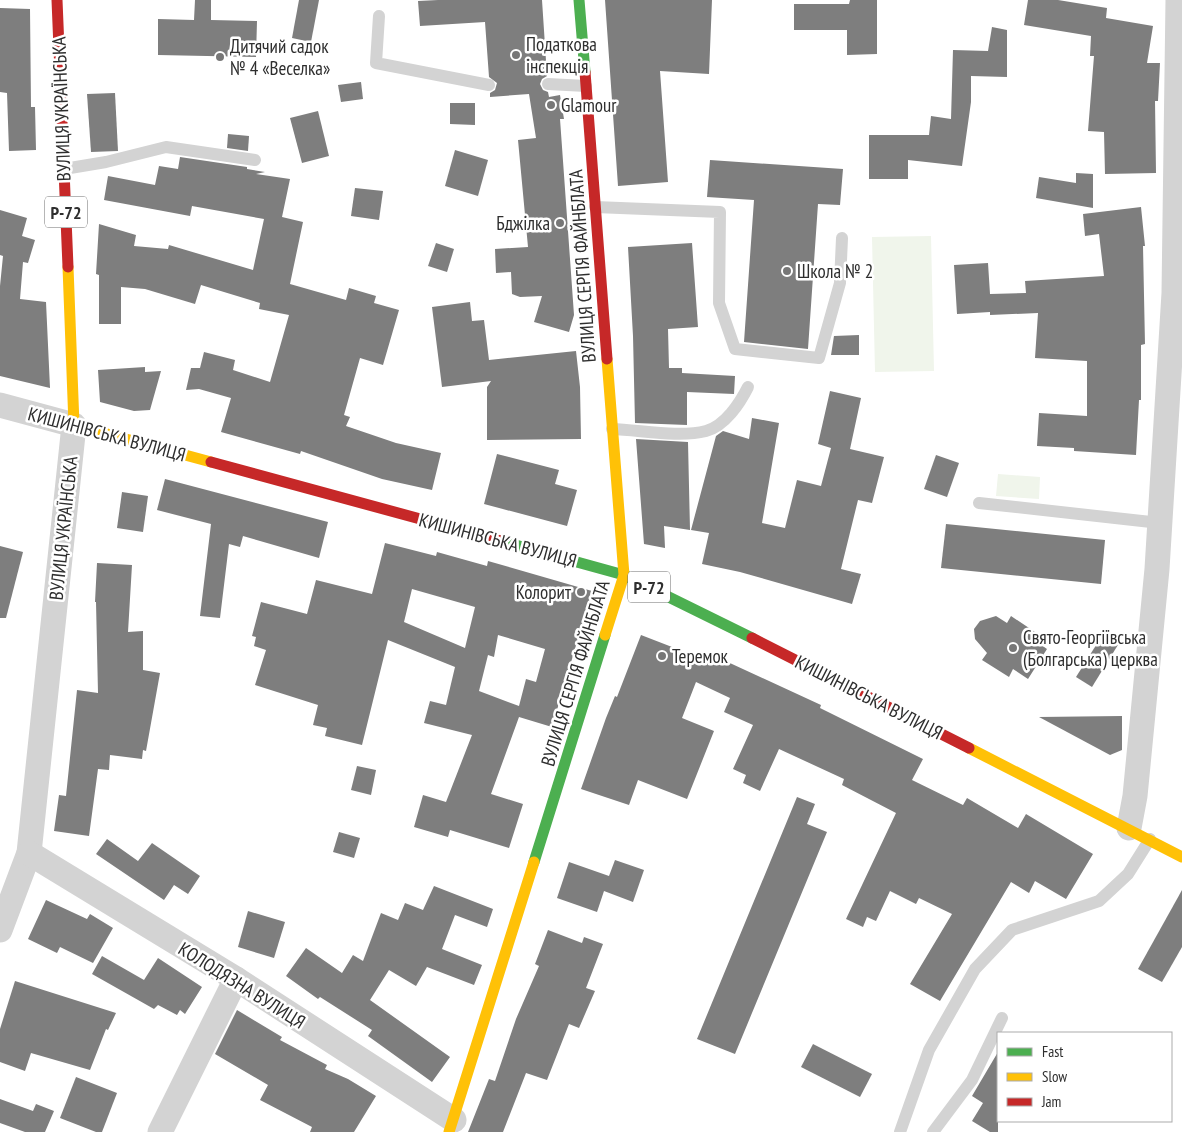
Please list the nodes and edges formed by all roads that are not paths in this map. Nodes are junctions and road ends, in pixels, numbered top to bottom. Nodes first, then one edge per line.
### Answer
1 (57, 0) edge
2 (580, 0) edge
3 (1178, 0) edge
4 (379, 16) dead end
5 (548, 84) dead end
6 (489, 85) dead end
7 (586, 86) junction
8 (255, 160) dead end
9 (64, 169) junction
10 (595, 207) junction
11 (842, 238) dead end
12 (1178, 293) edge
13 (748, 387) dead end
14 (0, 405) edge
15 (74, 425) junction
16 (612, 429) junction
17 (979, 503) dead end
18 (1160, 523) junction
19 (624, 575) junction
20 (1139, 833) junction
21 (28, 853) junction
22 (1182, 857) edge
23 (0, 930) edge
24 (236, 979) junction
25 (1002, 1018) dead end
26 (452, 1126) edge
27 (160, 1132) edge
28 (900, 1132) edge
29 (933, 1132) edge

1 - 9 main road, ВУЛИЦЯ УКРАЇНСЬКА / Р-72
2 - 7 main road, ВУЛИЦЯ СЕРГІЯ ФАЙНБЛАТА
3 - 12 street
4 - 6 lane
5 - 7 lane
7 - 10 main road, ВУЛИЦЯ СЕРГІЯ ФАЙНБЛАТА
8 - 9 lane
9 - 15 main road, ВУЛИЦЯ УКРАЇНСЬКА / Р-72
10 - 11 lane
10 - 16 main road, ВУЛИЦЯ СЕРГІЯ ФАЙНБЛАТА
12 - 18 street
13 - 16 lane
14 - 15 street, КИШИНІВСЬКА ВУЛИЦЯ
15 - 19 main road, КИШИНІВСЬКА ВУЛИЦЯ / Р-72
15 - 21 street, ВУЛИЦЯ УКРАЇНСЬКА
16 - 19 main road, ВУЛИЦЯ СЕРГІЯ ФАЙНБЛАТА
17 - 18 lane
18 - 20 street
19 - 20 main road, КИШИНІВСЬКА ВУЛИЦЯ / Р-72
19 - 26 main road, ВУЛИЦЯ СЕРГІЯ ФАЙНБЛАТА
20 - 22 main road, КИШИНІВСЬКА ВУЛИЦЯ / Р-72
20 - 28 lane
21 - 23 street, ВУЛИЦЯ УКРАЇНСЬКА
21 - 24 street, КОЛОДЯЗНА ВУЛИЦЯ
24 - 26 street, КОЛОДЯЗНА ВУЛИЦЯ
24 - 27 street
25 - 29 lane

